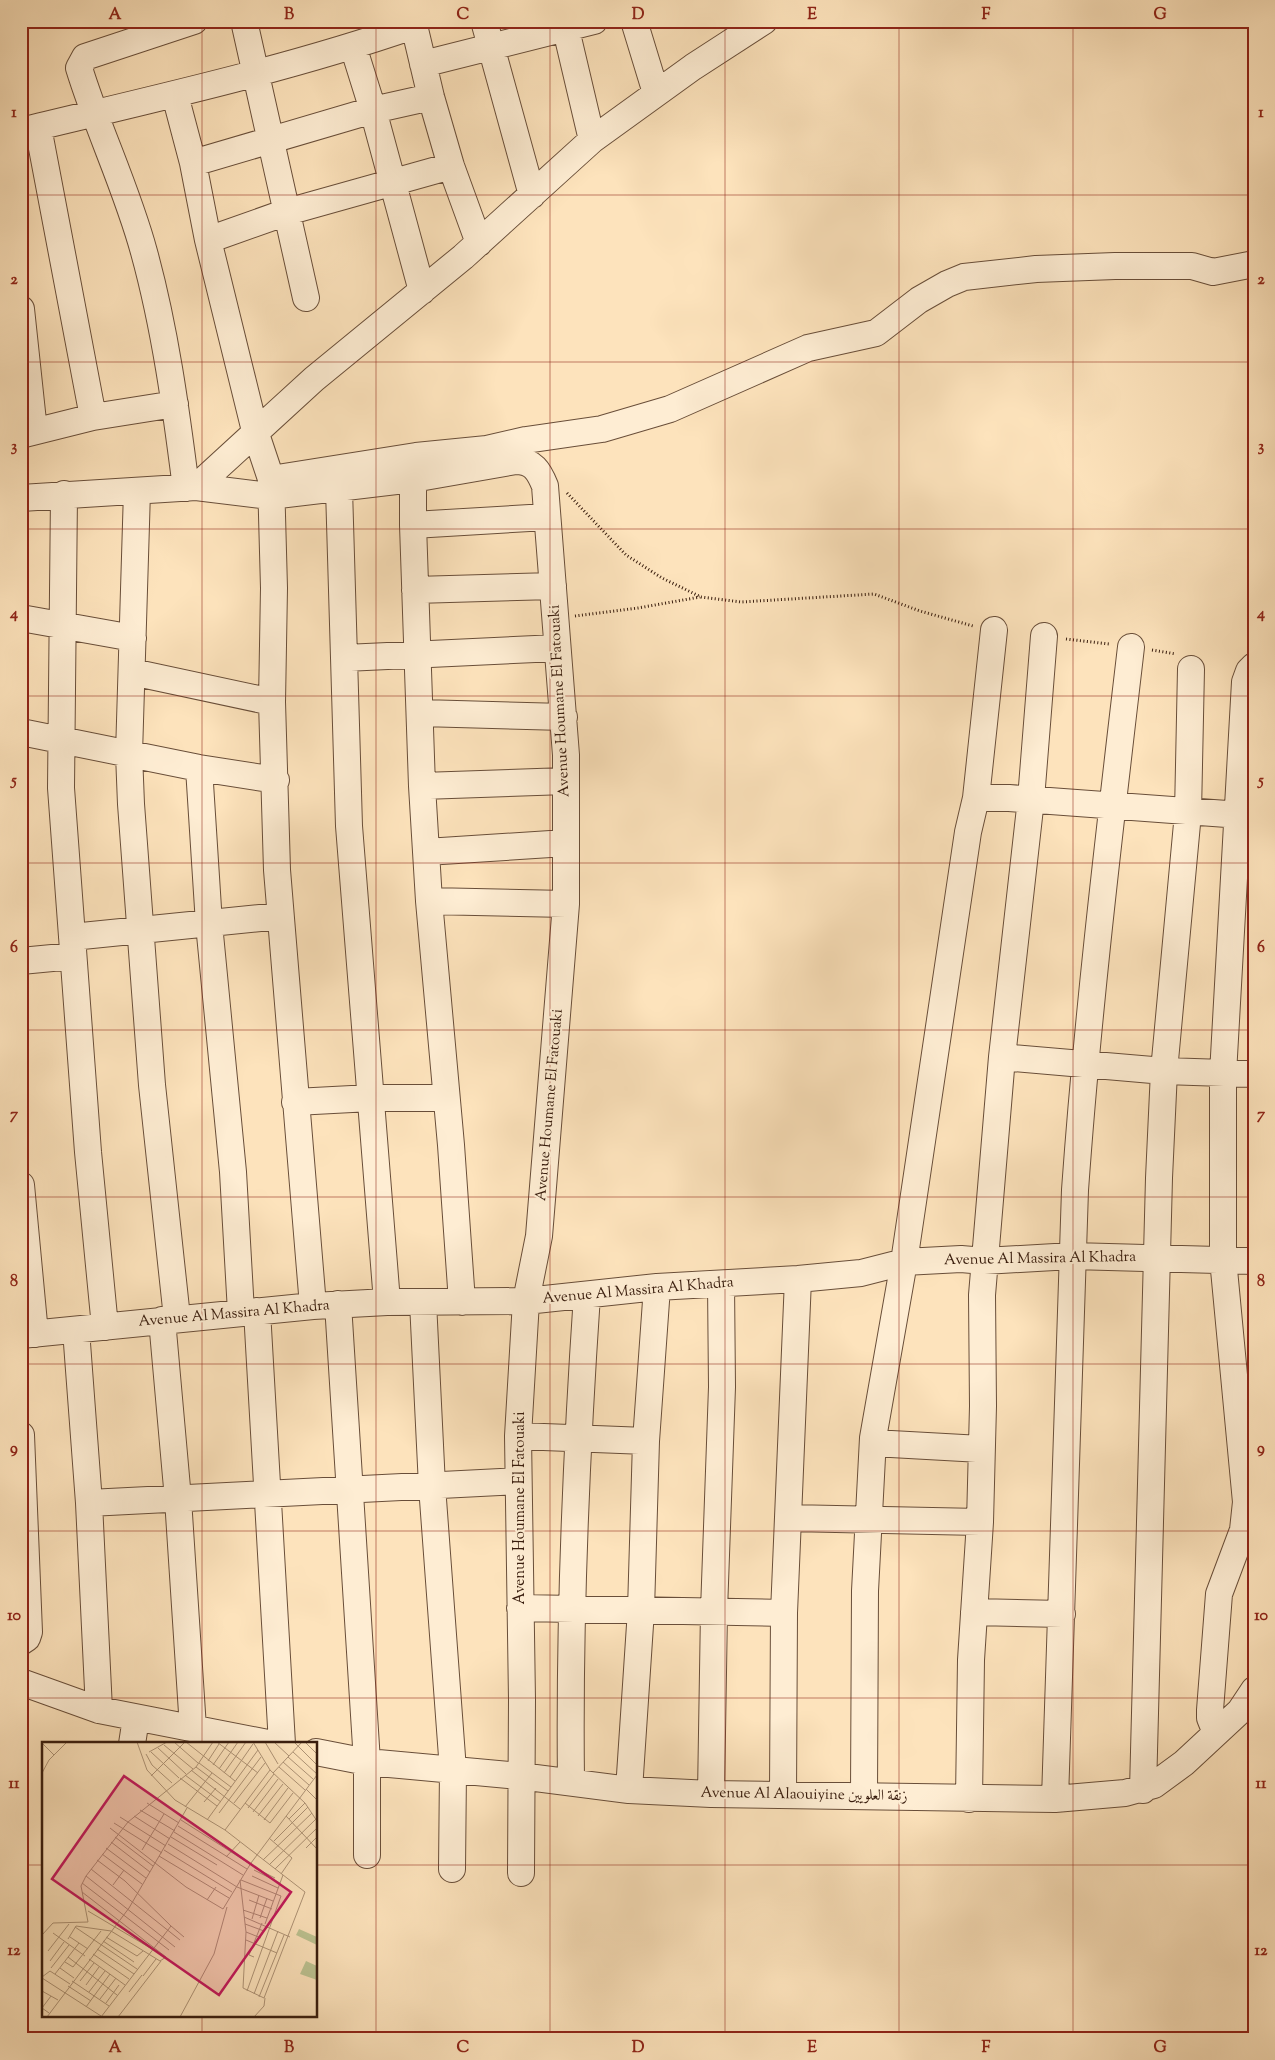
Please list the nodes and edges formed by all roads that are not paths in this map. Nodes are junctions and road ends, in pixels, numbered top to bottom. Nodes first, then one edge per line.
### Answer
1 (194, 21) edge
2 (244, 21) edge
3 (484, 21) edge
4 (594, 21) edge
5 (634, 21) edge
6 (764, 21) edge
7 (413, 24) edge
8 (565, 25) edge
9 (353, 46) junction
10 (491, 47) junction
11 (423, 64) junction
12 (255, 72) junction
13 (656, 93) junction
14 (175, 95) junction
15 (431, 97) junction
16 (373, 110) junction
17 (93, 114) junction
18 (30, 129) edge
19 (592, 140) junction
20 (273, 141) junction
21 (192, 162) junction
22 (451, 166) junction
23 (393, 182) junction
24 (532, 196) junction
25 (287, 212) junction
26 (208, 240) junction
27 (478, 243) junction
28 (1254, 264) edge
29 (422, 291) junction
30 (306, 298) dead end
31 (21, 309) edge
32 (175, 404) junction
33 (93, 417) junction
34 (255, 431) junction
35 (28, 433) edge
36 (414, 479) junction
37 (191, 487) junction
38 (270, 488) junction
39 (339, 489) junction
40 (137, 490) junction
41 (64, 494) junction
42 (21, 498) edge
43 (547, 517) junction
44 (413, 525) junction
45 (553, 586) junction
46 (415, 590) junction
47 (21, 618) edge
48 (64, 625) junction
49 (994, 630) road end
50 (1044, 636) road end
51 (133, 638) junction
52 (1132, 647) road end
53 (556, 648) junction
54 (418, 654) junction
55 (345, 658) junction
56 (1254, 666) edge
57 (1191, 669) road end
58 (132, 672) junction
59 (272, 702) junction
60 (421, 713) junction
61 (564, 717) junction
62 (21, 732) edge
63 (60, 740) junction
64 (129, 754) junction
65 (199, 768) junction
66 (276, 780) junction
67 (566, 781) junction
68 (422, 786) junction
69 (976, 798) junction
70 (1031, 799) junction
71 (1113, 805) junction
72 (1188, 813) junction
73 (1246, 816) edge
74 (566, 843) junction
75 (426, 852) junction
76 (428, 902) junction
77 (566, 904) junction
78 (280, 916) junction
79 (210, 924) junction
80 (140, 931) junction
81 (73, 947) junction
82 (21, 961) edge
83 (1002, 1057) junction
84 (1087, 1063) junction
85 (1164, 1071) junction
86 (1223, 1074) junction
87 (1254, 1074) edge
88 (371, 1098) junction
89 (446, 1098) junction
90 (295, 1102) junction
91 (21, 1184) edge
92 (1072, 1256) junction
93 (1157, 1258) junction
94 (1223, 1259) junction
95 (984, 1261) junction
96 (1254, 1261) edge
97 (904, 1262) junction
98 (798, 1279) junction
99 (721, 1284) junction
100 (657, 1287) junction
101 (587, 1295) junction
102 (526, 1301) junction
103 (386, 1302) junction
104 (423, 1302) junction
105 (462, 1302) junction
106 (338, 1304) junction
107 (313, 1306) junction
108 (249, 1312) junction
109 (170, 1319) junction
110 (105, 1327) junction
111 (76, 1330) junction
112 (28, 1335) edge
113 (21, 1435) edge
114 (518, 1436) junction
115 (578, 1439) junction
116 (646, 1441) junction
117 (873, 1443) junction
118 (982, 1449) junction
119 (518, 1481) junction
120 (432, 1486) junction
121 (352, 1490) junction
122 (269, 1495) junction
123 (178, 1500) junction
124 (89, 1503) junction
125 (788, 1518) junction
126 (867, 1520) junction
127 (980, 1522) junction
128 (1247, 1541) edge
129 (520, 1608) junction
130 (571, 1610) junction
131 (641, 1610) junction
132 (714, 1611) junction
133 (974, 1612) junction
134 (784, 1613) junction
135 (1062, 1614) junction
136 (21, 1642) edge
137 (21, 1682) edge
138 (1254, 1690) edge
139 (99, 1710) junction
140 (136, 1718) junction
141 (183, 1733) edge
142 (1216, 1733) junction
143 (132, 1742) edge
144 (257, 1742) edge
145 (282, 1742) edge
146 (318, 1752) edge
147 (367, 1762) junction
148 (453, 1770) junction
149 (520, 1776) junction
150 (571, 1781) junction
151 (629, 1790) junction
152 (1143, 1790) junction
153 (712, 1794) junction
154 (783, 1794) junction
155 (864, 1795) junction
156 (969, 1799) junction
157 (1055, 1799) junction
158 (367, 1856) dead end
159 (452, 1869) dead end
160 (521, 1872) dead end

1 - 17 street
2 - 12 street
3 - 10 street
4 - 8 street
5 - 13 street
6 - 13 street
7 - 9 street
7 - 11 street
8 - 10 street
8 - 19 street
9 - 12 street
9 - 16 street
10 - 11 street
10 - 24 street
11 - 15 street
12 - 14 street
12 - 20 street
13 - 19 street
14 - 17 street
14 - 21 street
15 - 16 street
15 - 22 street
16 - 20 street
16 - 23 street
17 - 18 street
17 - 32 street
18 - 33 street
19 - 24 street
20 - 21 street
20 - 25 street
21 - 26 street
22 - 23 street
22 - 27 street
23 - 25 street
23 - 29 street
24 - 27 street
25 - 26 street
25 - 30 street
26 - 34 street
27 - 29 street
28 - 38 street
29 - 34 street
31 - 35 street
32 - 33 street
32 - 37 street
33 - 35 street
34 - 37 street
34 - 38 street
36 - 39 street
36 - 43 street, Avenue Houmane El Fatouaki
36 - 44 street
37 - 38 street
37 - 40 street
38 - 39 street
38 - 59 street
39 - 55 street
40 - 41 street
40 - 51 street
41 - 42 street
41 - 48 street
43 - 44 street
43 - 45 street, Avenue Houmane El Fatouaki
44 - 46 street
45 - 46 street
45 - 53 street, Avenue Houmane El Fatouaki
46 - 54 street
47 - 48 street
48 - 51 street
48 - 63 street
49 - 69 street
50 - 70 street
51 - 58 street
52 - 71 street
53 - 54 street
53 - 61 street, Avenue Houmane El Fatouaki
54 - 55 street
54 - 60 street
55 - 88 street
56 - 73 street
57 - 72 street
58 - 59 street
58 - 64 street
59 - 66 street
60 - 61 street
60 - 68 street
61 - 67 street, Avenue Houmane El Fatouaki
62 - 63 street
63 - 64 street
63 - 81 street
64 - 65 street
64 - 80 street
65 - 66 street
65 - 79 street
66 - 78 street
67 - 68 street
67 - 74 street, Avenue Houmane El Fatouaki
68 - 75 street
69 - 70 street
69 - 97 street
70 - 71 street
70 - 83 street
71 - 72 street
71 - 84 street
72 - 73 street
72 - 85 street
73 - 86 street
74 - 75 street
74 - 77 street, Avenue Houmane El Fatouaki
75 - 76 street
76 - 77 street
76 - 89 street
77 - 102 street, Avenue Houmane El Fatouaki
78 - 79 street
78 - 90 street
79 - 80 street
79 - 108 street
80 - 81 street
80 - 109 street
81 - 82 street
81 - 110 street
83 - 84 street
83 - 95 street
84 - 85 street
84 - 92 street
85 - 86 street
85 - 93 street
86 - 87 street
86 - 94 street
88 - 89 street
88 - 90 street
88 - 103 street
89 - 105 street
90 - 107 street
91 - 112 street
92 - 93 street, Avenue Al Massira Al Khadra
92 - 95 street, Avenue Al Massira Al Khadra
92 - 135 street
93 - 94 street, Avenue Al Massira Al Khadra
93 - 152 street
94 - 96 street, Avenue Al Massira Al Khadra
94 - 128 street
95 - 97 street, Avenue Al Massira Al Khadra
95 - 118 street
97 - 98 street, Avenue Al Massira Al Khadra
97 - 117 street
98 - 99 street, Avenue Al Massira Al Khadra
98 - 125 street
99 - 100 street, Avenue Al Massira Al Khadra
99 - 132 street
100 - 101 street, Avenue Al Massira Al Khadra
100 - 116 street
101 - 102 street, Avenue Al Massira Al Khadra
101 - 115 street
102 - 105 street, Avenue Al Massira Al Khadra
102 - 114 street, Avenue Houmane El Fatouaki
103 - 104 street, Avenue Al Massira Al Khadra
103 - 106 street, Avenue Al Massira Al Khadra
104 - 105 street, Avenue Al Massira Al Khadra
104 - 120 street
106 - 107 street, Avenue Al Massira Al Khadra
106 - 121 street
107 - 108 street, Avenue Al Massira Al Khadra
108 - 109 street, Avenue Al Massira Al Khadra
108 - 122 street
109 - 110 street, Avenue Al Massira Al Khadra
109 - 123 street
110 - 111 street, Avenue Al Massira Al Khadra
111 - 112 street, Avenue Al Massira Al Khadra
111 - 124 street
113 - 136 street
114 - 115 street
114 - 119 street, Avenue Houmane El Fatouaki
115 - 116 street
115 - 130 street
116 - 131 street
117 - 118 street
117 - 126 street
118 - 127 street
119 - 120 street
119 - 129 street, Avenue Houmane El Fatouaki
120 - 121 street
120 - 148 street
121 - 122 street
121 - 147 street
122 - 123 street
122 - 145 street
123 - 124 street
123 - 141 street
124 - 139 street
125 - 126 street
125 - 134 street
126 - 127 street
126 - 155 street
127 - 133 street
128 - 142 street
129 - 130 street
129 - 149 street, Avenue Houmane El Fatouaki
130 - 131 street
130 - 150 street
131 - 132 street
131 - 151 street
132 - 134 street
132 - 153 street
133 - 135 street
133 - 156 street
134 - 154 street
135 - 157 street
137 - 139 street
138 - 142 street, Avenue Al Alaouiyine زنقة العلويين
139 - 140 street
140 - 141 street
140 - 143 street
141 - 144 street
142 - 152 street, Avenue Al Alaouiyine زنقة العلويين
146 - 147 street, Avenue Al Alaouiyine زنقة العلويين
147 - 148 street, Avenue Al Alaouiyine زنقة العلويين
147 - 158 street
148 - 149 street, Avenue Al Alaouiyine زنقة العلويين
148 - 159 street
149 - 150 street, Avenue Al Alaouiyine زنقة العلويين
149 - 160 street, Avenue Houmane El Fatouaki
150 - 151 street, Avenue Al Alaouiyine زنقة العلويين
151 - 153 street, Avenue Al Alaouiyine زنقة العلويين
152 - 157 street, Avenue Al Alaouiyine زنقة العلويين
153 - 154 street, Avenue Al Alaouiyine زنقة العلويين
154 - 155 street, Avenue Al Alaouiyine زنقة العلويين
155 - 156 street, Avenue Al Alaouiyine زنقة العلويين
156 - 157 street, Avenue Al Alaouiyine زنقة العلويين

